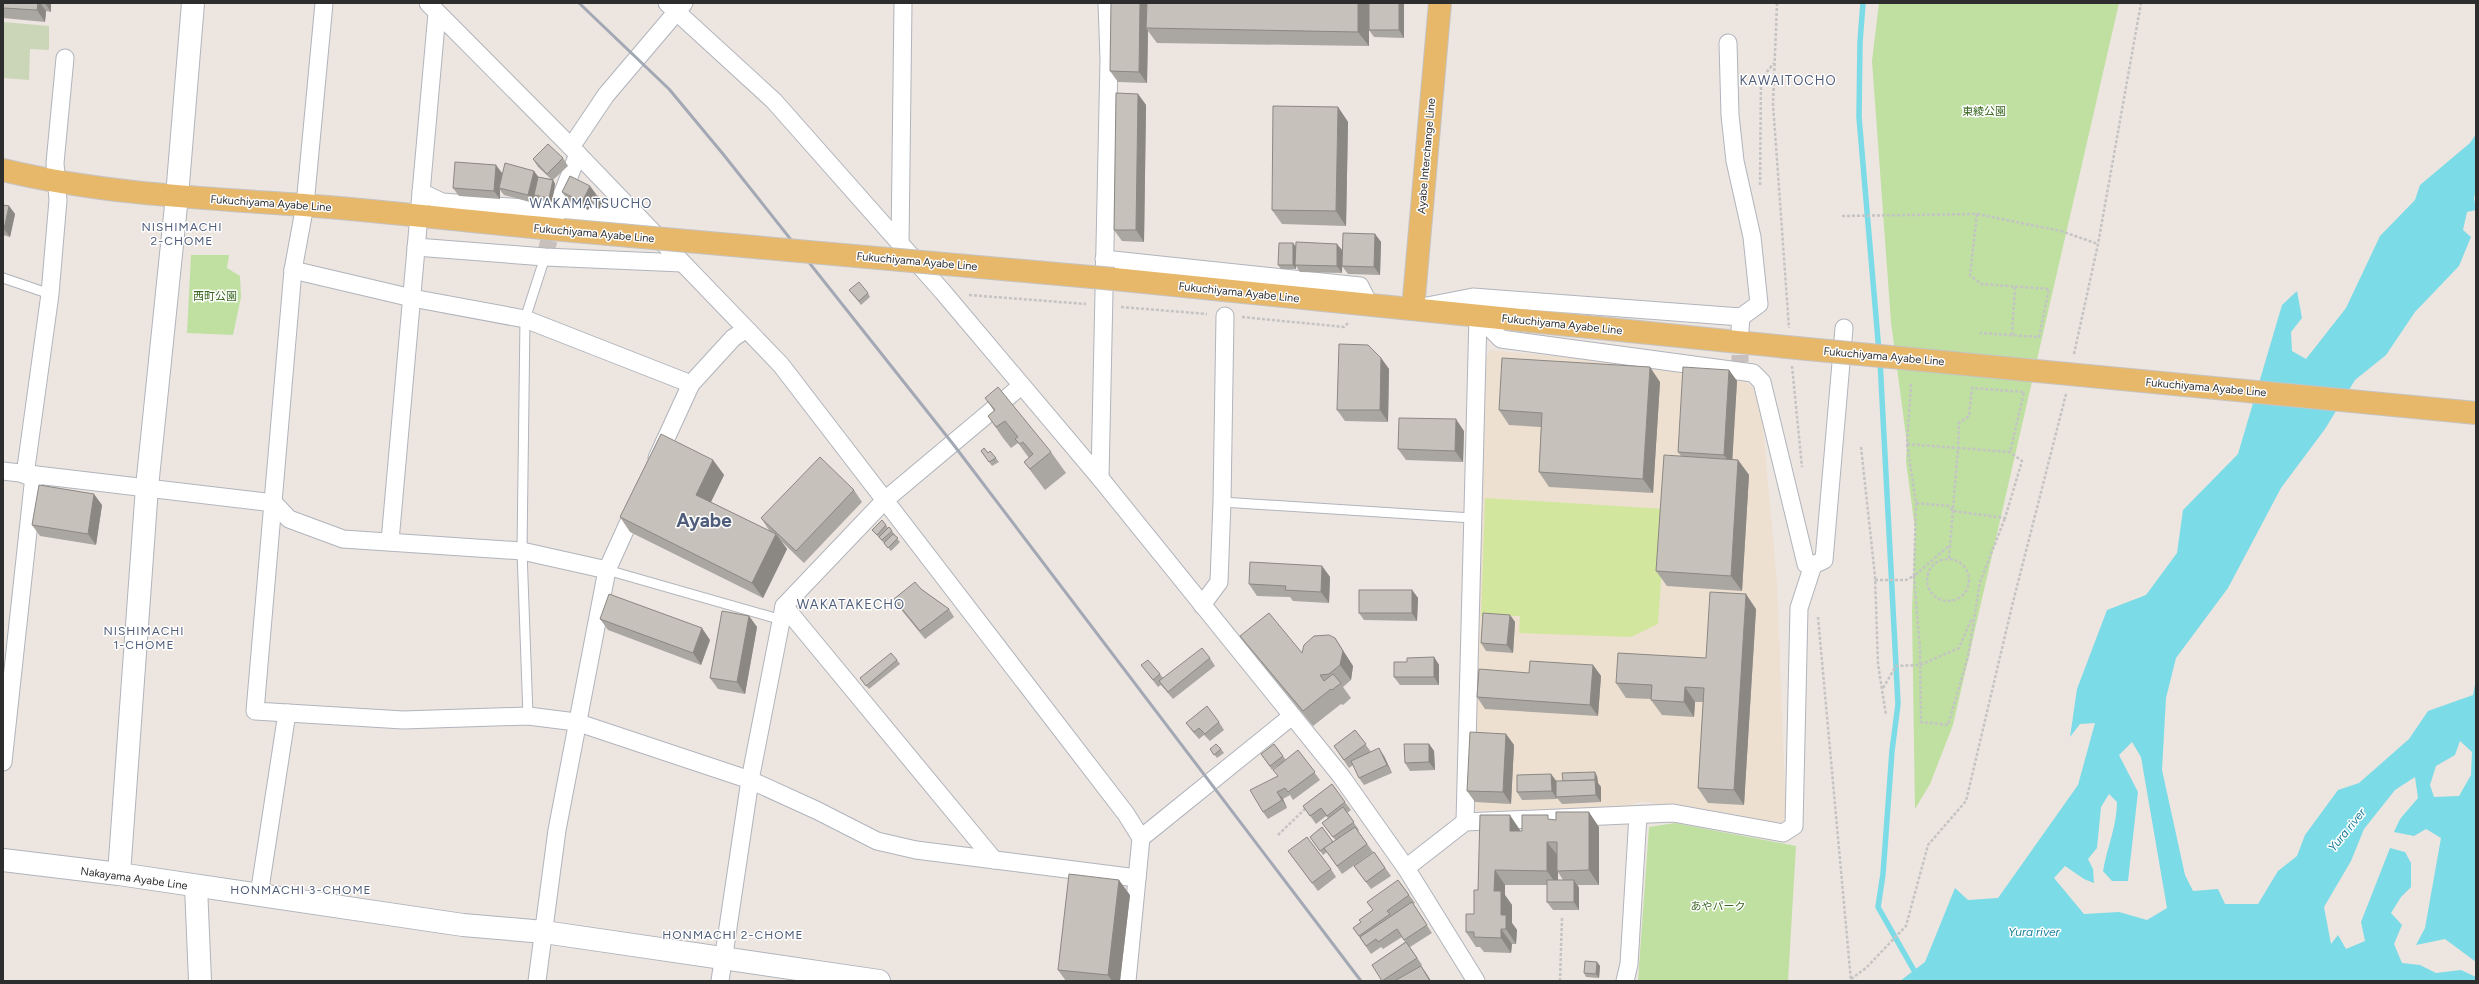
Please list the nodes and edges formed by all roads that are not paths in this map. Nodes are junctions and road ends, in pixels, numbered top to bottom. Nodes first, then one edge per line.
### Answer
1 (193, 3) edge
2 (324, 3) edge
3 (903, 3) edge
4 (1107, 3) edge
5 (1440, 3) edge
6 (676, 6) edge
7 (433, 8) edge
8 (1728, 43) dead end
9 (65, 58) dead end
10 (574, 150) junction
11 (3, 170) edge
12 (57, 183) junction
13 (421, 192) junction
14 (178, 196) junction
15 (305, 205) junction
16 (419, 216) junction
17 (636, 216) junction
18 (560, 220) junction
19 (900, 244) junction
20 (416, 247) junction
21 (545, 257) junction
22 (1104, 259) junction
23 (682, 263) junction
24 (293, 270) junction
25 (3, 278) edge
26 (50, 294) junction
27 (412, 298) junction
28 (1370, 306) junction
29 (1413, 309) junction
30 (1225, 316) road end
31 (1478, 316) junction
32 (524, 319) junction
33 (1844, 328) dead end
34 (745, 330) junction
35 (691, 384) junction
36 (1021, 386) junction
37 (2476, 413) edge
38 (652, 470) edge
39 (3, 471) edge
40 (29, 475) junction
41 (1100, 478) junction
42 (147, 487) junction
43 (642, 491) edge
44 (885, 500) junction
45 (1222, 502) junction
46 (274, 503) junction
47 (1472, 518) junction
48 (390, 541) junction
49 (522, 552) junction
50 (1813, 565) junction
51 (607, 570) junction
52 (1202, 605) junction
53 (783, 613) junction
54 (7, 695) edge
55 (287, 713) junction
56 (528, 716) junction
57 (1292, 716) junction
58 (576, 722) junction
59 (3, 762) edge
60 (750, 780) junction
61 (1638, 815) junction
62 (1466, 822) junction
63 (1141, 838) junction
64 (3, 860) edge
65 (994, 860) junction
66 (1406, 868) junction
67 (119, 874) junction
68 (1137, 878) junction
69 (196, 886) junction
70 (259, 895) junction
71 (544, 932) junction
72 (724, 958) junction
73 (200, 981) edge
74 (537, 981) edge
75 (720, 981) edge
76 (879, 981) edge
77 (1127, 981) edge
78 (1476, 981) edge
79 (1625, 981) edge

1 - 14 street
2 - 15 street
3 - 19 street
4 - 22 street
5 - 29 main road, Ayabe Interchange Line
6 - 10 street
6 - 19 street
7 - 10 street
7 - 13 street
8 - 29 street
9 - 12 street
10 - 17 street
10 - 18 street
11 - 12 main road, Fukuchiyama Ayabe Line
12 - 14 main road, Fukuchiyama Ayabe Line
12 - 26 street
13 - 16 street
13 - 18 street
14 - 15 main road, Fukuchiyama Ayabe Line
14 - 42 street
15 - 16 main road, Fukuchiyama Ayabe Line
15 - 24 street
16 - 18 main road, Fukuchiyama Ayabe Line
16 - 20 street
17 - 18 street
17 - 23 street
18 - 28 main road, Fukuchiyama Ayabe Line, bridge
19 - 36 street
20 - 21 street
20 - 27 street
21 - 23 street
21 - 32 lane
22 - 28 street
22 - 41 street
23 - 34 street
24 - 27 street
24 - 46 street
25 - 26 lane
26 - 40 street
27 - 32 street
27 - 48 street
28 - 29 main road, Fukuchiyama Ayabe Line
29 - 31 main road, Fukuchiyama Ayabe Line
30 - 45 street
31 - 37 main road, Fukuchiyama Ayabe Line, bridge
31 - 47 street
31 - 50 street
32 - 35 street
32 - 49 lane
33 - 50 street
34 - 35 street
34 - 44 street
35 - 38 street
36 - 41 street
36 - 44 street
39 - 40 street
40 - 42 street
40 - 54 street
41 - 52 street
42 - 46 street
42 - 67 street
43 - 51 street
44 - 53 street
44 - 63 street
45 - 47 lane
45 - 52 street
46 - 48 street
46 - 55 street
47 - 62 street
48 - 49 street
49 - 51 street
49 - 56 lane
50 - 61 street
51 - 53 lane
51 - 58 street
52 - 57 street
53 - 60 street
53 - 65 street
54 - 59 street
55 - 56 street
55 - 70 street
56 - 58 street
57 - 63 street
57 - 66 street
58 - 60 street
58 - 71 street
60 - 65 street
60 - 72 street
61 - 62 street
61 - 79 street
62 - 66 street
63 - 68 street
64 - 67 street, Nakayama Ayabe Line
65 - 68 street
66 - 78 street
67 - 69 street, Nakayama Ayabe Line
68 - 77 street
69 - 70 street
69 - 73 street, Nakayama Ayabe Line
70 - 71 street
71 - 72 street
71 - 74 street
72 - 75 street
72 - 76 street

